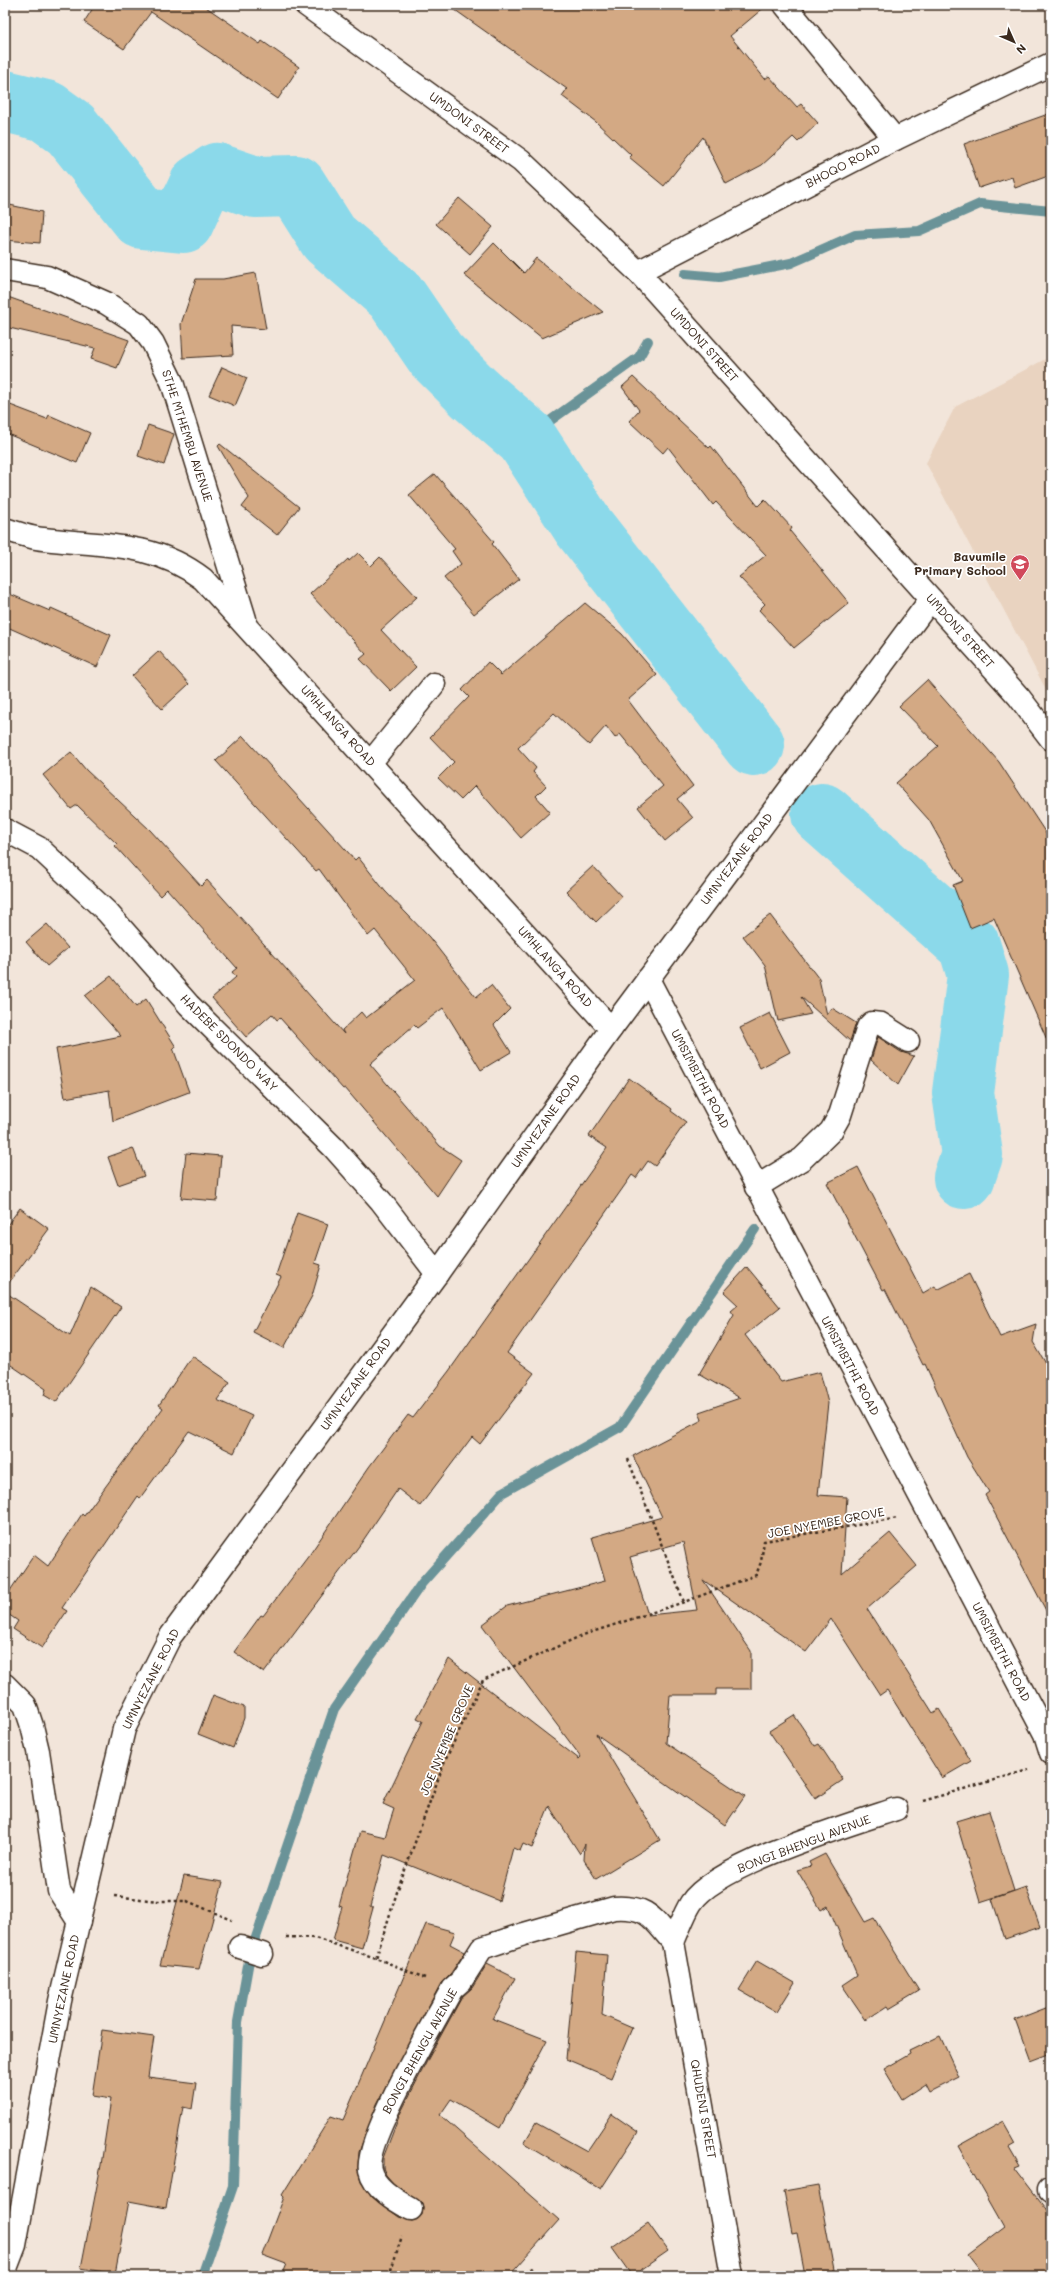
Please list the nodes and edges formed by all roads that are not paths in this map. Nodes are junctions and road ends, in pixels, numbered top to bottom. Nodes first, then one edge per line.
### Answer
1 (306, 5) edge
2 (785, 5) edge
3 (1051, 64) edge
4 (895, 139) junction
5 (5, 270) edge
6 (638, 272) junction
7 (5, 529) edge
8 (931, 599) junction
9 (246, 624) junction
10 (434, 684) dead end
11 (1051, 739) edge
12 (371, 762) junction
13 (5, 830) edge
14 (648, 979) junction
15 (611, 1029) junction
16 (908, 1041) dead end
17 (756, 1187) junction
18 (437, 1274) junction
19 (5, 1685) edge
20 (1051, 1753) edge
21 (896, 1809) road end
22 (79, 1922) junction
23 (674, 1942) junction
24 (240, 1947) road end
25 (262, 1954) road end
26 (411, 2209) road end
27 (5, 2271) edge
28 (732, 2276) edge

1 - 6 street, UMDONI STREET
2 - 4 street
3 - 4 street, BHOQO ROAD
4 - 6 street, BHOQO ROAD
5 - 9 street, STHE MTHEMBU AVENUE
6 - 8 street, UMDONI STREET
7 - 9 street, UMHLANGA ROAD
8 - 11 street, UMDONI STREET
8 - 14 street, UMNYEZANE ROAD
9 - 12 street, UMHLANGA ROAD
10 - 12 street
12 - 15 street, UMHLANGA ROAD
13 - 18 street, HADEBE SDONDO WAY
14 - 15 street, UMNYEZANE ROAD
14 - 17 street, UMSIMBITHI ROAD
15 - 18 street, UMNYEZANE ROAD
16 - 17 street
17 - 20 street, UMSIMBITHI ROAD
18 - 22 street, UMNYEZANE ROAD
19 - 22 street
21 - 23 street, BONGI BHENGU AVENUE
22 - 27 street, UMNYEZANE ROAD
23 - 26 street, BONGI BHENGU AVENUE
23 - 28 street, QHUDENI STREET
24 - 25 street

